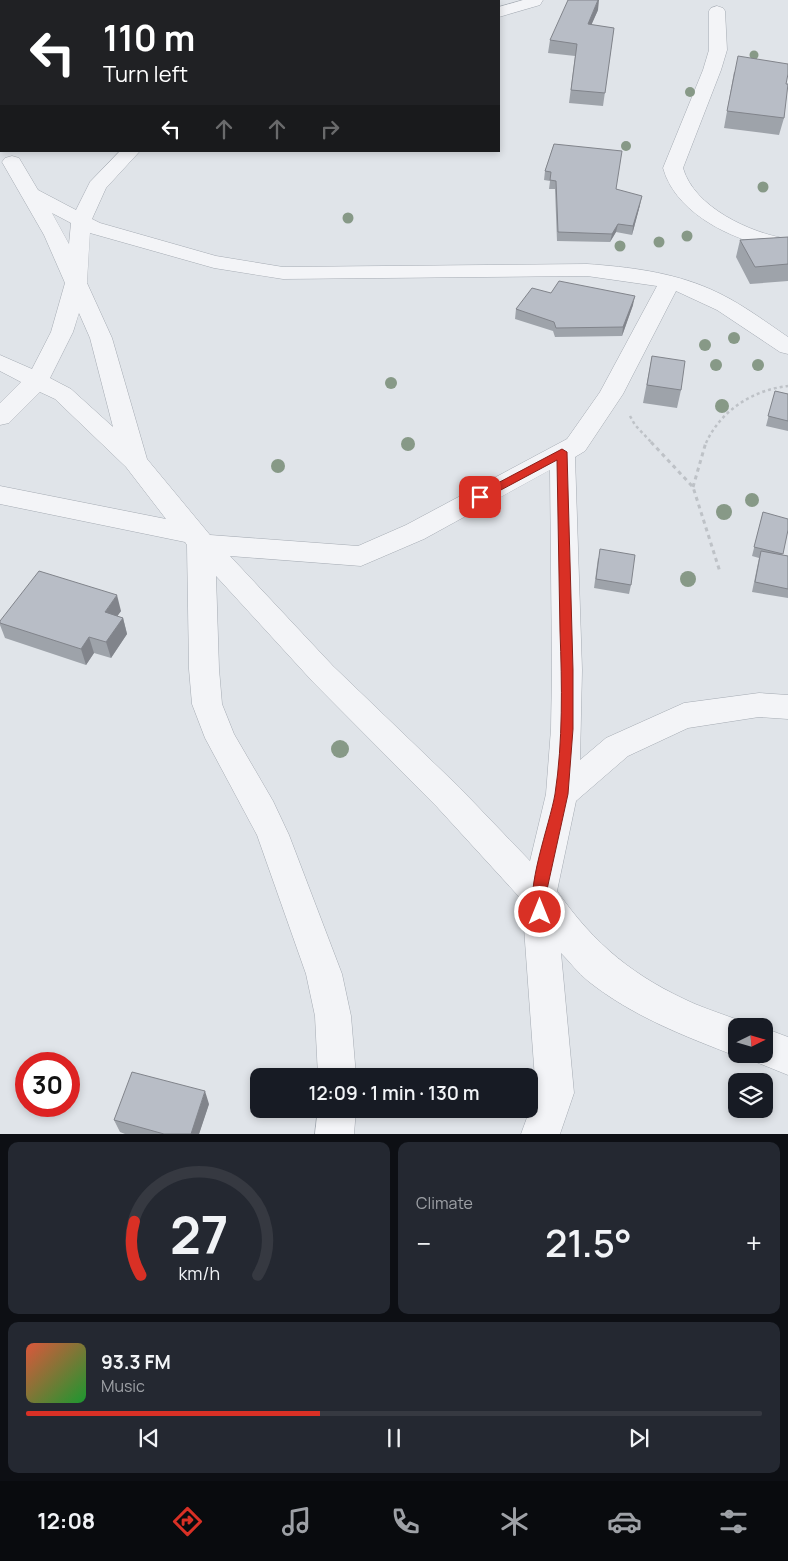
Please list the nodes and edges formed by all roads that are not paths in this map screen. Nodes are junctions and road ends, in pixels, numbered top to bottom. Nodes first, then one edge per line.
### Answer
1 (535, 0) edge
2 (717, 11) dead end
3 (500, 12) edge
4 (130, 152) edge
5 (12, 162) dead end
6 (30, 194) junction
7 (81, 221) junction
8 (788, 245) edge
9 (670, 282) junction
10 (76, 284) junction
11 (788, 347) edge
12 (0, 362) edge
13 (37, 381) junction
14 (0, 417) edge
15 (562, 452) junction
16 (135, 461) junction
17 (0, 495) edge
18 (197, 539) junction
19 (788, 707) edge
20 (562, 794) junction
21 (539, 894) junction
22 (728, 1034) edge
23 (773, 1050) edge
24 (788, 1056) edge
25 (336, 1068) edge
26 (336, 1118) edge
27 (334, 1134) edge
28 (540, 1134) edge

1 - 3 street
2 - 8 street
4 - 7 street
5 - 6 street
6 - 7 street
6 - 10 street
7 - 9 street
7 - 10 street
9 - 11 street
9 - 15 street
10 - 13 street
10 - 16 street
12 - 13 street
13 - 14 street
13 - 16 street
15 - 18 street
15 - 20 street
16 - 18 street
17 - 18 street
18 - 21 street
18 - 25 street
19 - 20 street
20 - 21 street
21 - 22 street
21 - 28 street
23 - 24 street
26 - 27 street

